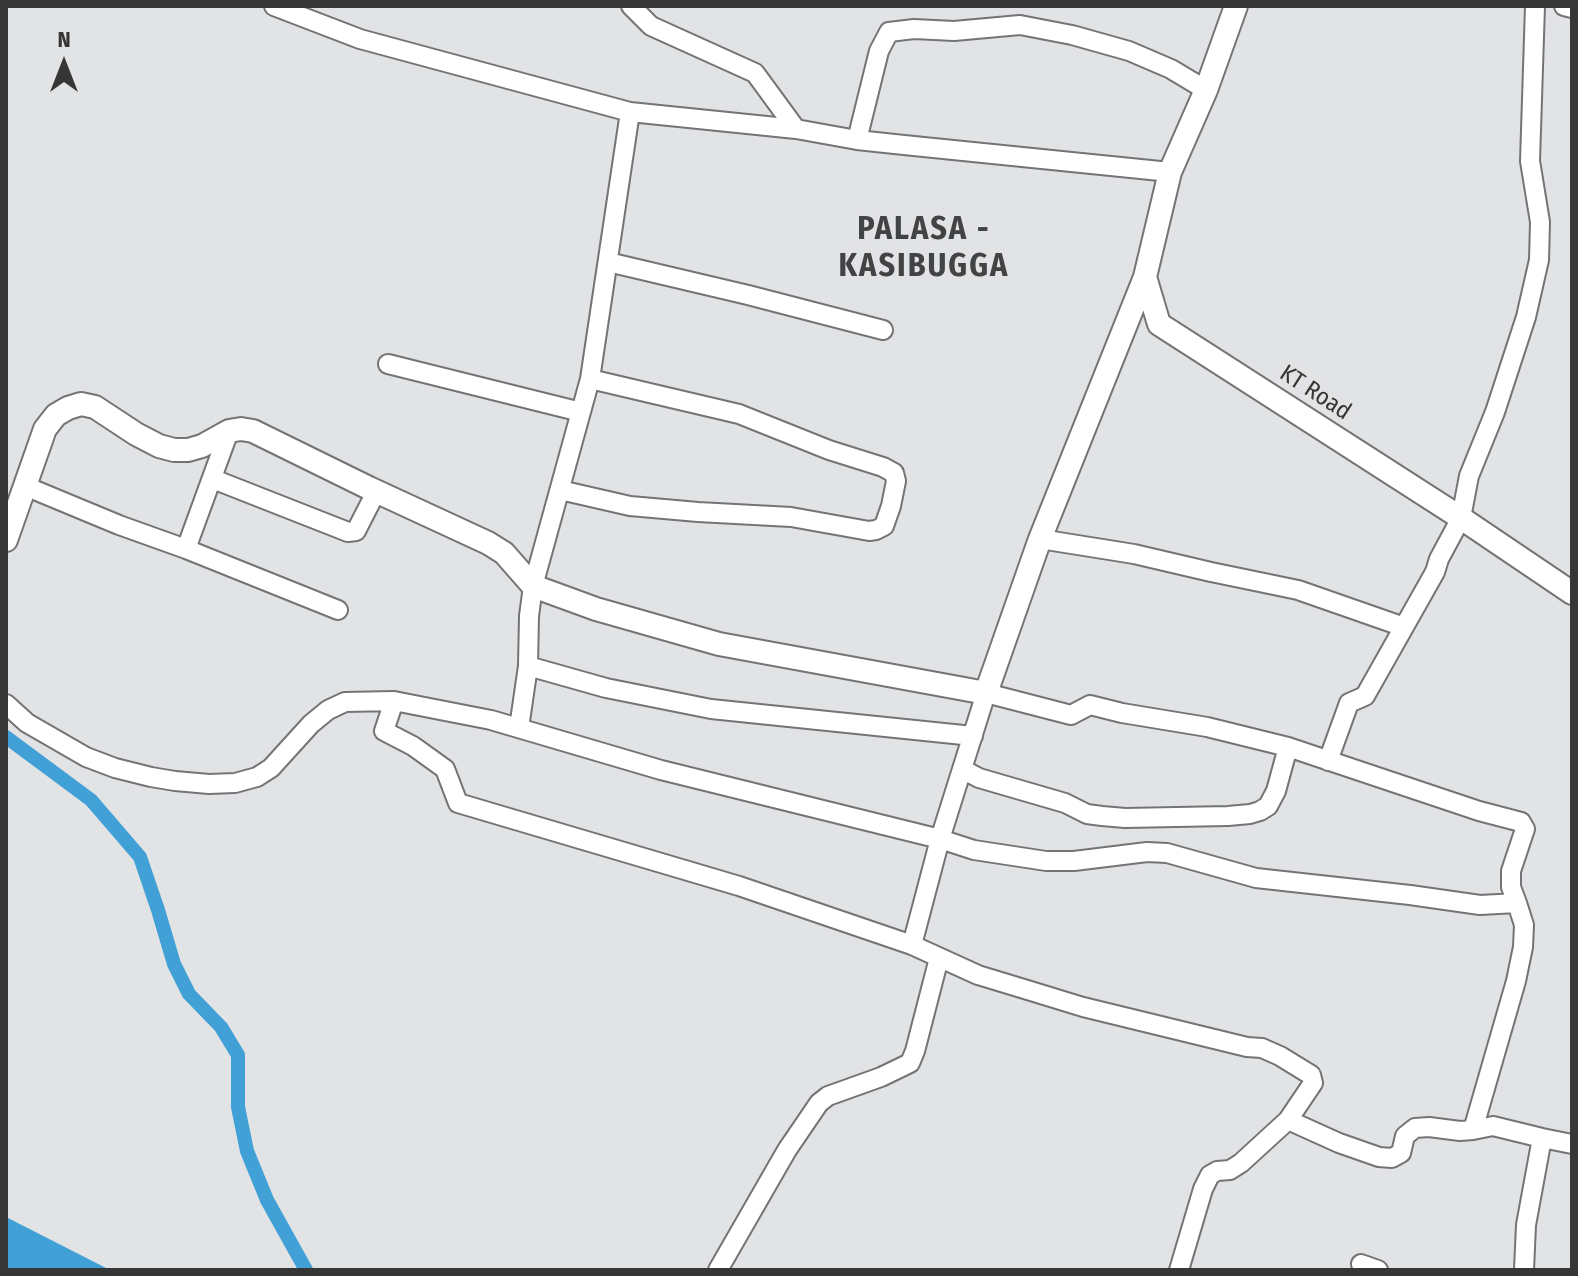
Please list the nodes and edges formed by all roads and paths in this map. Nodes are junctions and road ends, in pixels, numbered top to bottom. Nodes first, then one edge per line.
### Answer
1 (274, 6) edge
2 (631, 6) edge
3 (1236, 6) edge
4 (1535, 6) edge
5 (1564, 6) edge
6 (1572, 8) edge
7 (1206, 90) junction
8 (630, 112) junction
9 (796, 129) junction
10 (857, 140) junction
11 (1170, 172) junction
12 (608, 262) junction
13 (1145, 277) junction
14 (883, 330) dead end
15 (388, 364) dead end
16 (590, 379) junction
17 (581, 412) junction
18 (229, 431) junction
19 (213, 479) junction
20 (25, 486) junction
21 (560, 490) junction
22 (376, 492) junction
23 (1461, 518) junction
24 (1040, 539) junction
25 (6, 540) edge
26 (186, 549) junction
27 (533, 586) junction
28 (1572, 593) edge
29 (338, 610) dead end
30 (1404, 627) junction
31 (528, 666) junction
32 (986, 693) junction
33 (394, 701) junction
34 (6, 704) edge
35 (519, 728) junction
36 (973, 736) junction
37 (1288, 747) junction
38 (1328, 761) junction
39 (962, 769) junction
40 (940, 839) junction
41 (1517, 903) junction
42 (912, 945) junction
43 (939, 958) junction
44 (1288, 1120) junction
45 (1473, 1130) junction
46 (1542, 1138) junction
47 (1572, 1144) edge
48 (718, 1270) edge
49 (1179, 1270) edge
50 (1524, 1270) edge

1 - 8 street
2 - 9 street
3 - 7 main road, KT Road
4 - 23 street
5 - 6 street
7 - 10 street
7 - 11 main road, KT Road
8 - 9 street
8 - 12 street
9 - 10 street
10 - 11 street
11 - 13 main road, KT Road
12 - 14 street
12 - 16 street
13 - 23 main road, KT Road
13 - 24 main road
15 - 17 street
16 - 17 street
16 - 21 street
17 - 21 street
18 - 19 street
18 - 20 main road
18 - 22 main road
19 - 22 street
19 - 26 street
20 - 25 main road
20 - 26 street
21 - 27 street
22 - 27 main road
23 - 28 main road, KT Road
23 - 30 street
24 - 30 street
24 - 32 main road
26 - 29 street
27 - 31 street
27 - 32 main road
30 - 38 street
31 - 35 street
31 - 36 street
32 - 36 street
32 - 37 street
33 - 34 street
33 - 35 street
33 - 42 street
35 - 40 street
36 - 39 street
37 - 38 street
37 - 39 street
38 - 41 street
39 - 40 street
40 - 41 street
40 - 42 street
41 - 45 street
42 - 43 street
43 - 44 street
43 - 48 street
44 - 45 street
44 - 49 street
45 - 46 street
46 - 47 street
46 - 50 street

